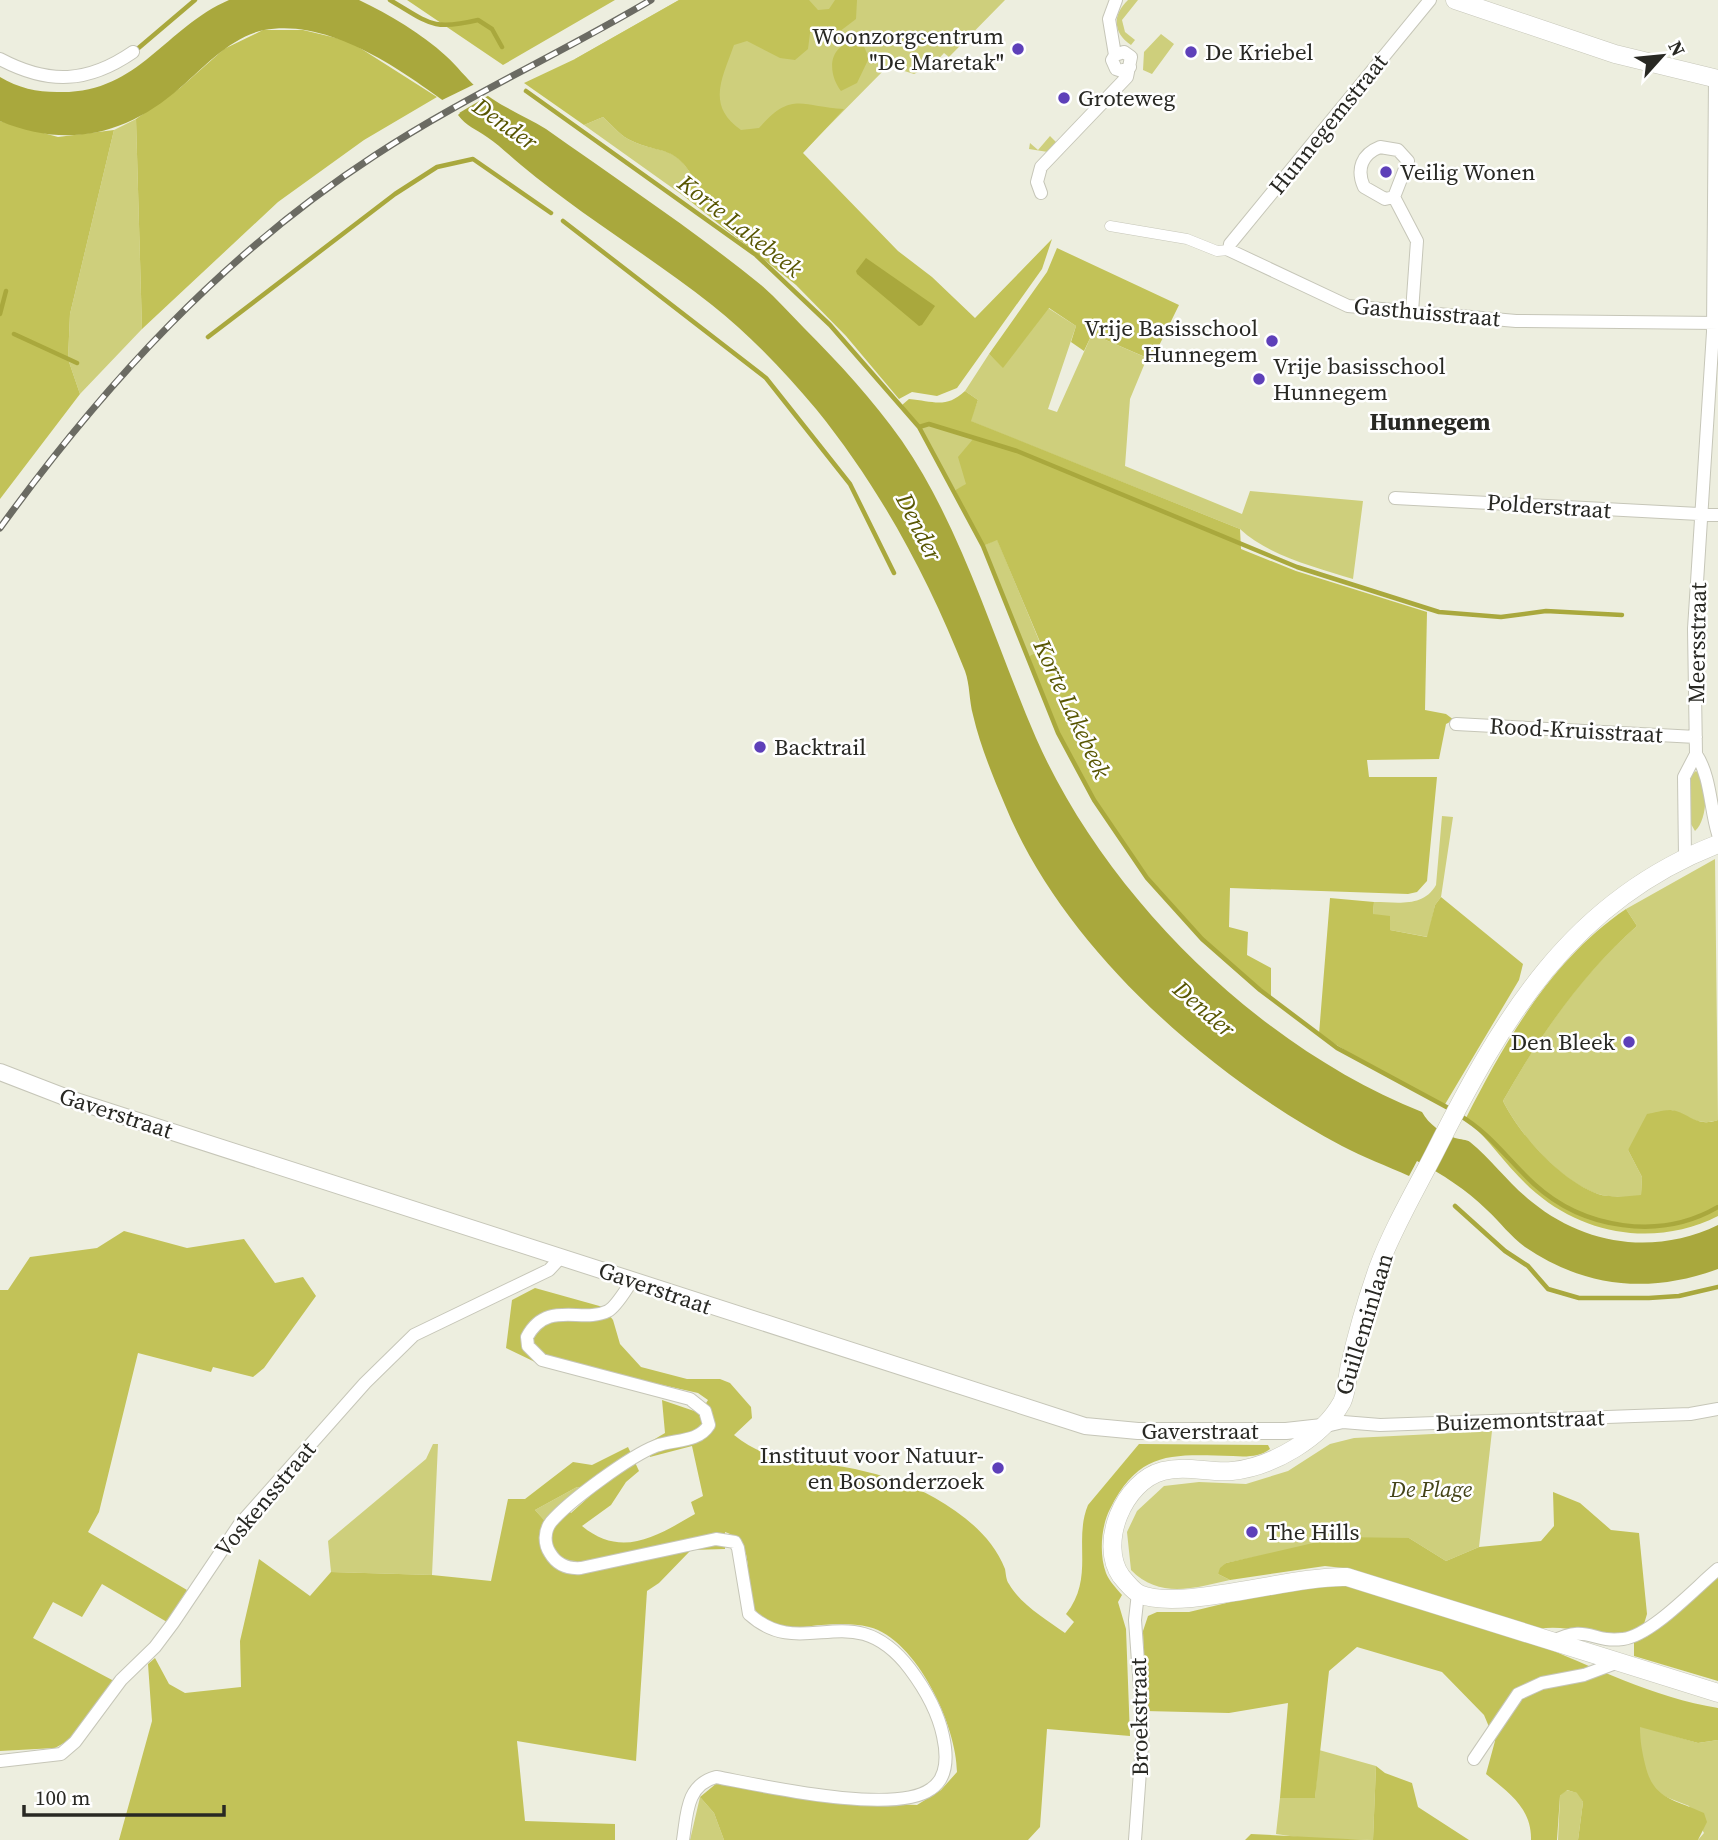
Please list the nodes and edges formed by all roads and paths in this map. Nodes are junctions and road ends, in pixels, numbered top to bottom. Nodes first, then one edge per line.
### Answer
1 (1116, 0) edge
2 (1430, 0) edge
3 (1455, 0) edge
4 (134, 52) dead end
5 (1119, 53) junction
6 (0, 59) edge
7 (1130, 67) junction
8 (1116, 69) junction
9 (1717, 78) edge
10 (1120, 85) junction
11 (1041, 193) dead end
12 (1394, 197) junction
13 (1110, 226) dead end
14 (1229, 250) junction
15 (1412, 312) junction
16 (1715, 323) edge
17 (1395, 498) dead end
18 (1718, 515) edge
19 (1702, 516) junction
20 (1456, 724) dead end
21 (1696, 737) junction
22 (1696, 754) junction
23 (1718, 834) edge
24 (1718, 844) edge
25 (1685, 857) junction
26 (0, 1072) edge
27 (562, 1256) junction
28 (632, 1280) junction
29 (1718, 1409) edge
30 (1322, 1427) junction
31 (1718, 1569) edge
32 (1138, 1593) junction
33 (1551, 1643) junction
34 (1616, 1663) junction
35 (1718, 1693) edge
36 (1474, 1759) dead end
37 (0, 1760) edge
38 (683, 1840) edge
39 (1135, 1840) edge

1 - 5 street
2 - 14 street, Hunnegemstraat
3 - 9 main road
4 - 6 street
5 - 7 street
5 - 8 street
7 - 8 street
7 - 10 street
8 - 10 street
9 - 16 street, Meersstraat
10 - 11 street
12 - 12 street
12 - 15 street
13 - 14 street, Gasthuisstraat
14 - 15 street, Gasthuisstraat
15 - 16 street, Gasthuisstraat
16 - 19 street, Meersstraat
17 - 19 street, Polderstraat
18 - 19 street, Polderstraat
19 - 21 street, Meersstraat
20 - 21 street, Rood-Kruisstraat
21 - 22 street, Meersstraat
22 - 23 street, Meersstraat
22 - 25 street, Meersstraat
24 - 25 main road, Guilleminlaan
25 - 30 main road, Guilleminlaan
26 - 27 street, Gaverstraat
27 - 28 street, Gaverstraat
27 - 37 street, Voskensstraat
28 - 30 street, Gaverstraat
28 - 38 street
29 - 30 street, Buizemontstraat
30 - 32 main road, Guilleminlaan
31 - 33 street
32 - 33 main road
32 - 39 street, Broekstraat
33 - 34 main road
34 - 35 main road
34 - 36 street

